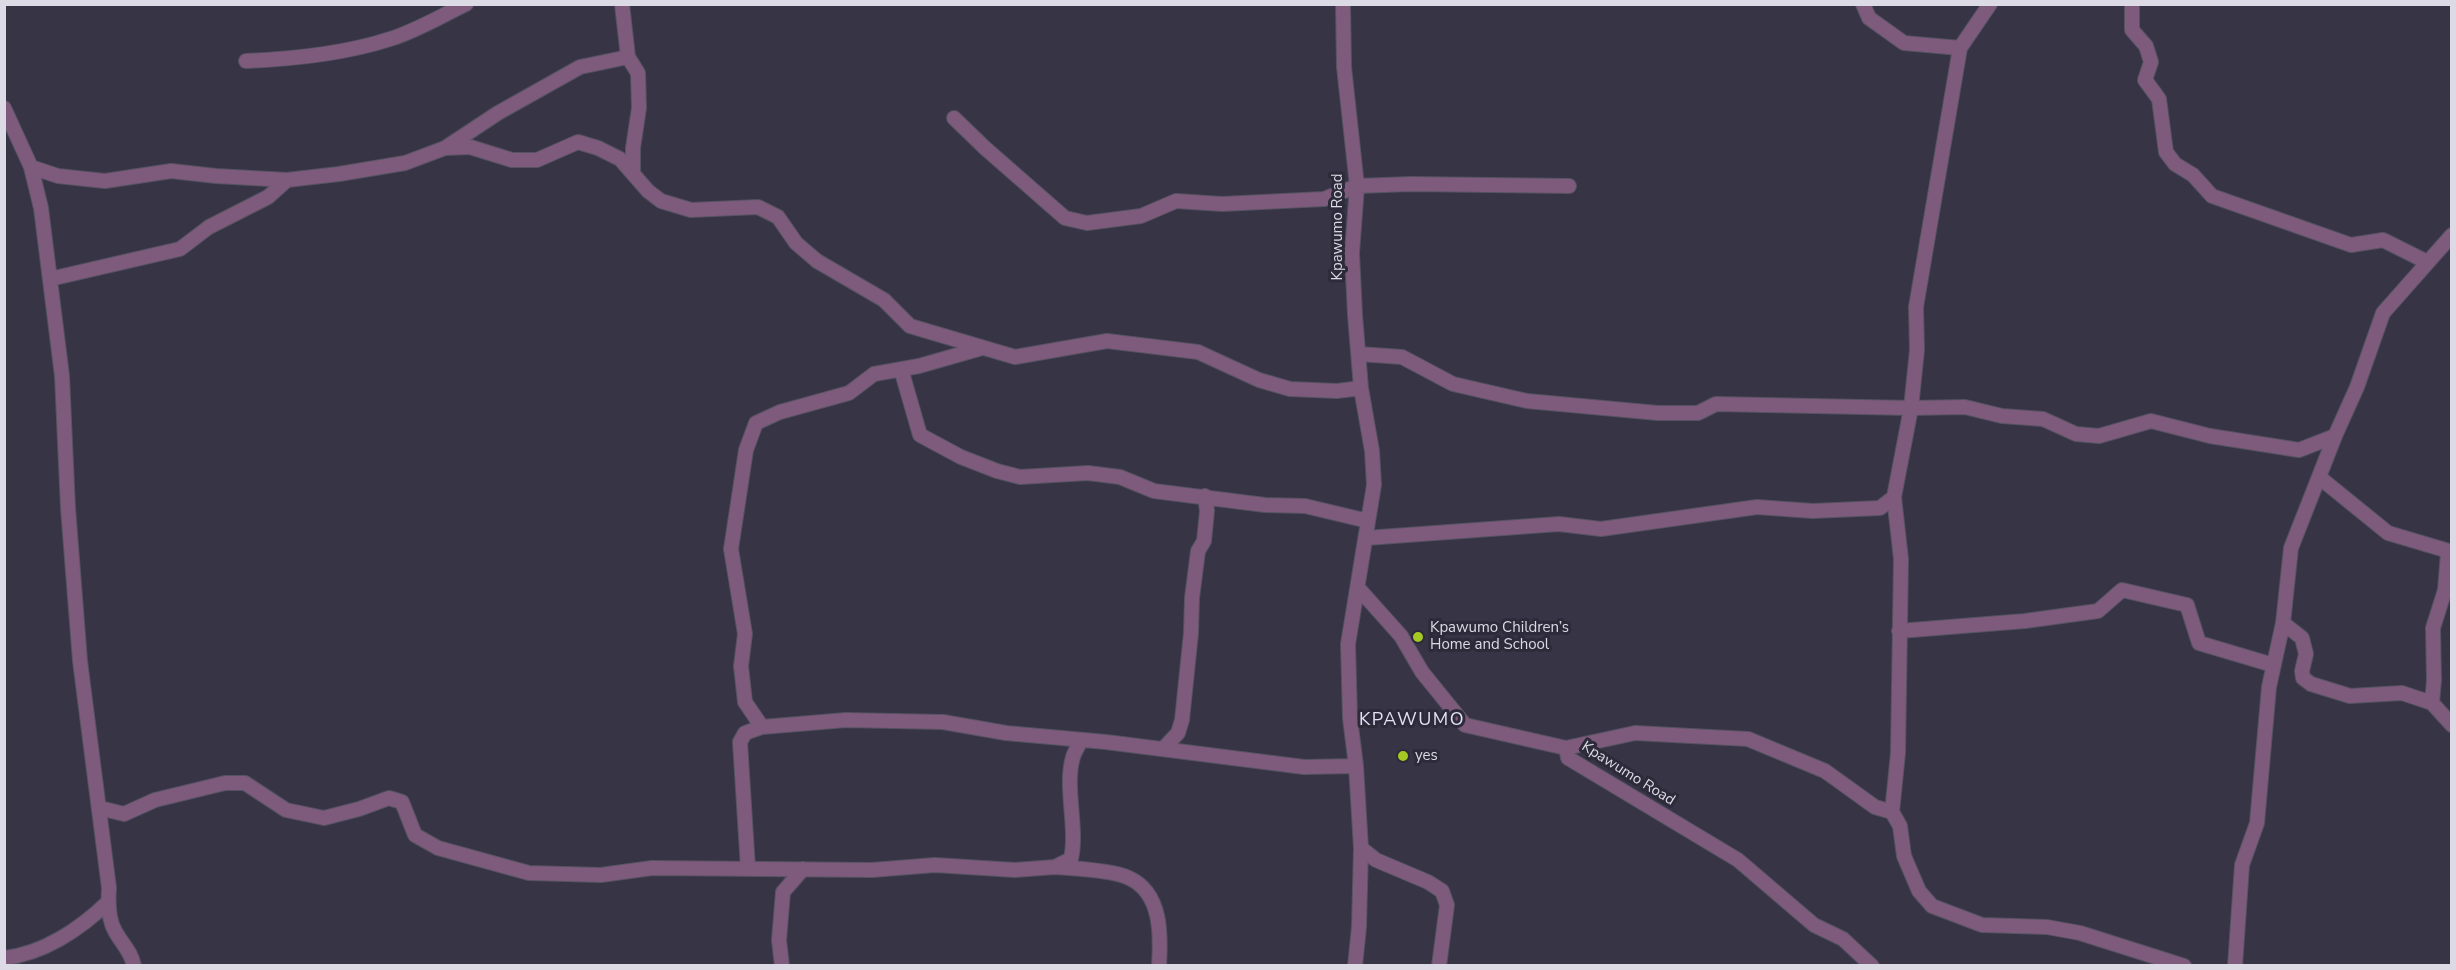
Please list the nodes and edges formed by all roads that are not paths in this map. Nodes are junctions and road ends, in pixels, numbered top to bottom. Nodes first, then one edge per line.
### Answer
1 (466, 4) edge
2 (622, 4) edge
3 (1343, 4) edge
4 (1863, 4) edge
5 (1990, 4) edge
6 (2132, 4) edge
7 (1960, 48) junction
8 (628, 57) junction
9 (246, 61) dead end
10 (4, 108) edge
11 (954, 118) dead end
12 (445, 147) junction
13 (31, 167) junction
14 (633, 172) junction
15 (287, 180) junction
16 (1357, 186) junction
17 (1569, 186) dead end
18 (2451, 235) edge
19 (2427, 262) junction
20 (50, 279) junction
21 (982, 348) junction
22 (1359, 354) junction
23 (901, 369) junction
24 (1361, 388) junction
25 (1911, 408) junction
26 (2335, 436) junction
27 (2319, 477) junction
28 (1204, 496) junction
29 (1894, 497) junction
30 (1368, 521) junction
31 (1366, 538) junction
32 (2450, 552) edge
33 (1359, 589) junction
34 (2283, 623) junction
35 (1899, 631) junction
36 (2273, 665) junction
37 (2432, 703) junction
38 (2451, 725) edge
39 (762, 727) junction
40 (1081, 740) junction
41 (1566, 748) junction
42 (1163, 749) junction
43 (1356, 766) junction
44 (100, 808) junction
45 (1892, 812) junction
46 (1360, 848) junction
47 (1055, 867) junction
48 (748, 868) junction
49 (803, 869) junction
50 (107, 903) junction
51 (4, 958) edge
52 (134, 966) edge
53 (782, 966) edge
54 (1160, 966) edge
55 (1354, 966) edge
56 (1439, 966) edge
57 (1872, 966) edge
58 (2184, 966) edge
59 (2235, 966) edge

1 - 9 street
2 - 8 street
3 - 16 street, Kpawumo Road
4 - 7 street
5 - 7 street
6 - 19 street
7 - 25 street
8 - 12 street
8 - 14 street
10 - 13 street
11 - 16 street
12 - 14 street
12 - 15 street
13 - 15 street
13 - 20 street
14 - 21 street
15 - 20 street
16 - 17 street
16 - 22 street, Kpawumo Road
18 - 19 street
19 - 26 street
20 - 44 street
21 - 23 street
21 - 24 street
22 - 24 street, Kpawumo Road
22 - 25 street
23 - 28 street
23 - 39 street
24 - 30 street, Kpawumo Road
25 - 26 street
25 - 29 street
26 - 27 street
27 - 32 street
27 - 34 street
28 - 30 street
28 - 42 street
29 - 31 street
29 - 35 street
30 - 31 street, Kpawumo Road
31 - 33 street, Kpawumo Road
32 - 37 street
33 - 41 street, Kpawumo Road
33 - 43 street, Kpawumo Road
34 - 36 street
34 - 37 street
35 - 36 street
35 - 45 street
36 - 59 street
37 - 38 street
39 - 40 street
39 - 48 street
40 - 42 street
40 - 47 street
41 - 45 street
41 - 57 street, Kpawumo Road
42 - 43 street
43 - 46 street, Kpawumo Road
44 - 48 street
44 - 50 street
45 - 58 street
46 - 55 street, Kpawumo Road
46 - 56 street
47 - 49 street
47 - 54 street
48 - 49 street
49 - 53 street
50 - 51 street
50 - 52 street

